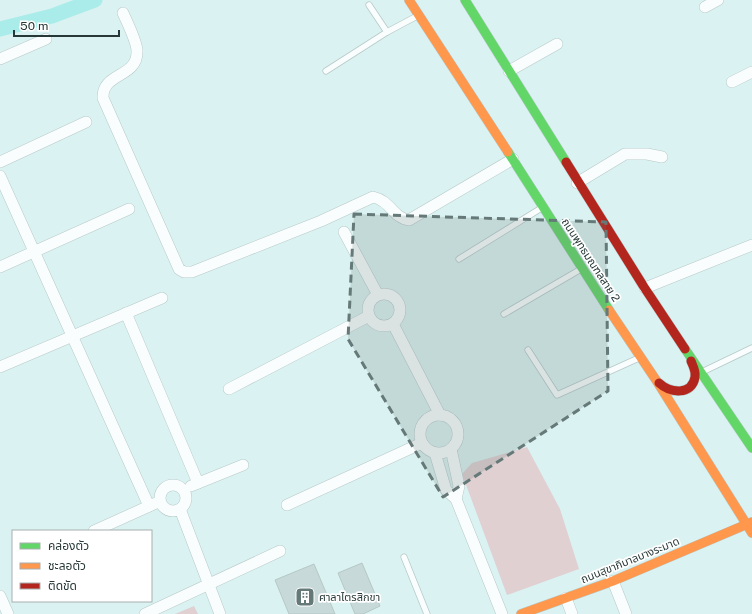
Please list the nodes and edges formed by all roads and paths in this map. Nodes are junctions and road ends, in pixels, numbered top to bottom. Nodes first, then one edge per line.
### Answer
1 (409, 0) edge
2 (465, 0) edge
3 (718, 0) edge
4 (369, 6) dead end
5 (705, 7) dead end
6 (124, 13) dead end
7 (419, 15) junction
8 (387, 32) junction
9 (46, 39) dead end
10 (557, 44) dead end
11 (0, 59) edge
12 (326, 71) dead end
13 (509, 71) junction
14 (752, 72) edge
15 (732, 82) dead end
16 (86, 122) dead end
17 (662, 157) dead end
18 (513, 159) junction
19 (0, 162) edge
20 (0, 176) edge
21 (577, 183) junction
22 (543, 207) junction
23 (129, 210) dead end
24 (344, 232) dead end
25 (752, 245) edge
26 (34, 252) junction
27 (459, 259) dead end
28 (0, 267) edge
29 (582, 269) junction
30 (645, 288) junction
31 (378, 294) junction
32 (162, 298) dead end
33 (126, 313) junction
34 (504, 314) dead end
35 (369, 316) junction
36 (393, 324) junction
37 (72, 336) junction
38 (752, 348) edge
39 (528, 350) dead end
40 (689, 356) junction
41 (641, 357) junction
42 (0, 367) edge
43 (701, 372) junction
44 (658, 383) junction
45 (229, 390) dead end
46 (440, 415) junction
47 (422, 443) junction
48 (752, 448) edge
49 (451, 449) junction
50 (435, 453) junction
51 (243, 465) dead end
52 (198, 483) junction
53 (183, 489) junction
54 (456, 499) junction
55 (160, 501) junction
56 (287, 504) dead end
57 (149, 506) junction
58 (180, 509) junction
59 (749, 523) edge
60 (96, 530) edge
61 (752, 533) edge
62 (280, 551) dead end
63 (404, 557) dead end
64 (614, 581) junction
65 (208, 584) junction
66 (0, 596) edge
67 (566, 598) junction
68 (8, 614) edge
69 (145, 614) edge
70 (220, 614) edge
71 (427, 614) edge
72 (502, 614) edge
73 (521, 614) edge
74 (572, 614) edge
75 (626, 614) edge

1 - 7 main road, ถนนพุทธมณฑลสาย 2
2 - 13 main road
3 - 5 street
4 - 8 lane
6 - 18 street
7 - 8 lane
7 - 18 main road, ถนนพุทธมณฑลสาย 2
8 - 12 lane
9 - 11 street
10 - 13 street
13 - 21 main road
14 - 15 street
16 - 19 street
17 - 21 street
18 - 22 main road, ถนนพุทธมณฑลสาย 2
20 - 26 street
21 - 30 main road
22 - 27 lane
22 - 29 main road, ถนนพุทธมณฑลสาย 2
23 - 26 street
24 - 31 street
25 - 30 street
26 - 28 street
26 - 37 street
29 - 34 lane
29 - 41 main road, ถนนพุทธมณฑลสาย 2
30 - 40 main road
31 - 35 street
31 - 36 street
32 - 33 street
33 - 37 street
33 - 52 street
35 - 36 street
35 - 45 street
36 - 46 street
37 - 42 street
37 - 57 street
38 - 43 lane
39 - 41 lane
40 - 43 main road
40 - 44 main road
41 - 44 main road, ถนนพุทธมณฑลสาย 2
43 - 48 main road
44 - 59 main road, ถนนพุทธมณฑลสาย 2
46 - 47 street
46 - 49 street
47 - 50 street
47 - 56 street
49 - 50 street
49 - 54 street
50 - 54 street
51 - 52 street
52 - 53 street
53 - 55 street
53 - 58 street
54 - 72 street
55 - 57 street
55 - 58 street
57 - 60 street
58 - 65 street
59 - 61 main road, ถนนพุทธมณฑลสาย 2
59 - 64 main road, ถนนสุขาภิบาลบางระมาด
62 - 65 street
63 - 71 lane
64 - 67 main road, ถนนสุขาภิบาลบางระมาด
64 - 75 street
65 - 69 street
65 - 70 street
66 - 68 street
67 - 73 main road, ถนนสุขาภิบาลบางระมาด
67 - 74 street

